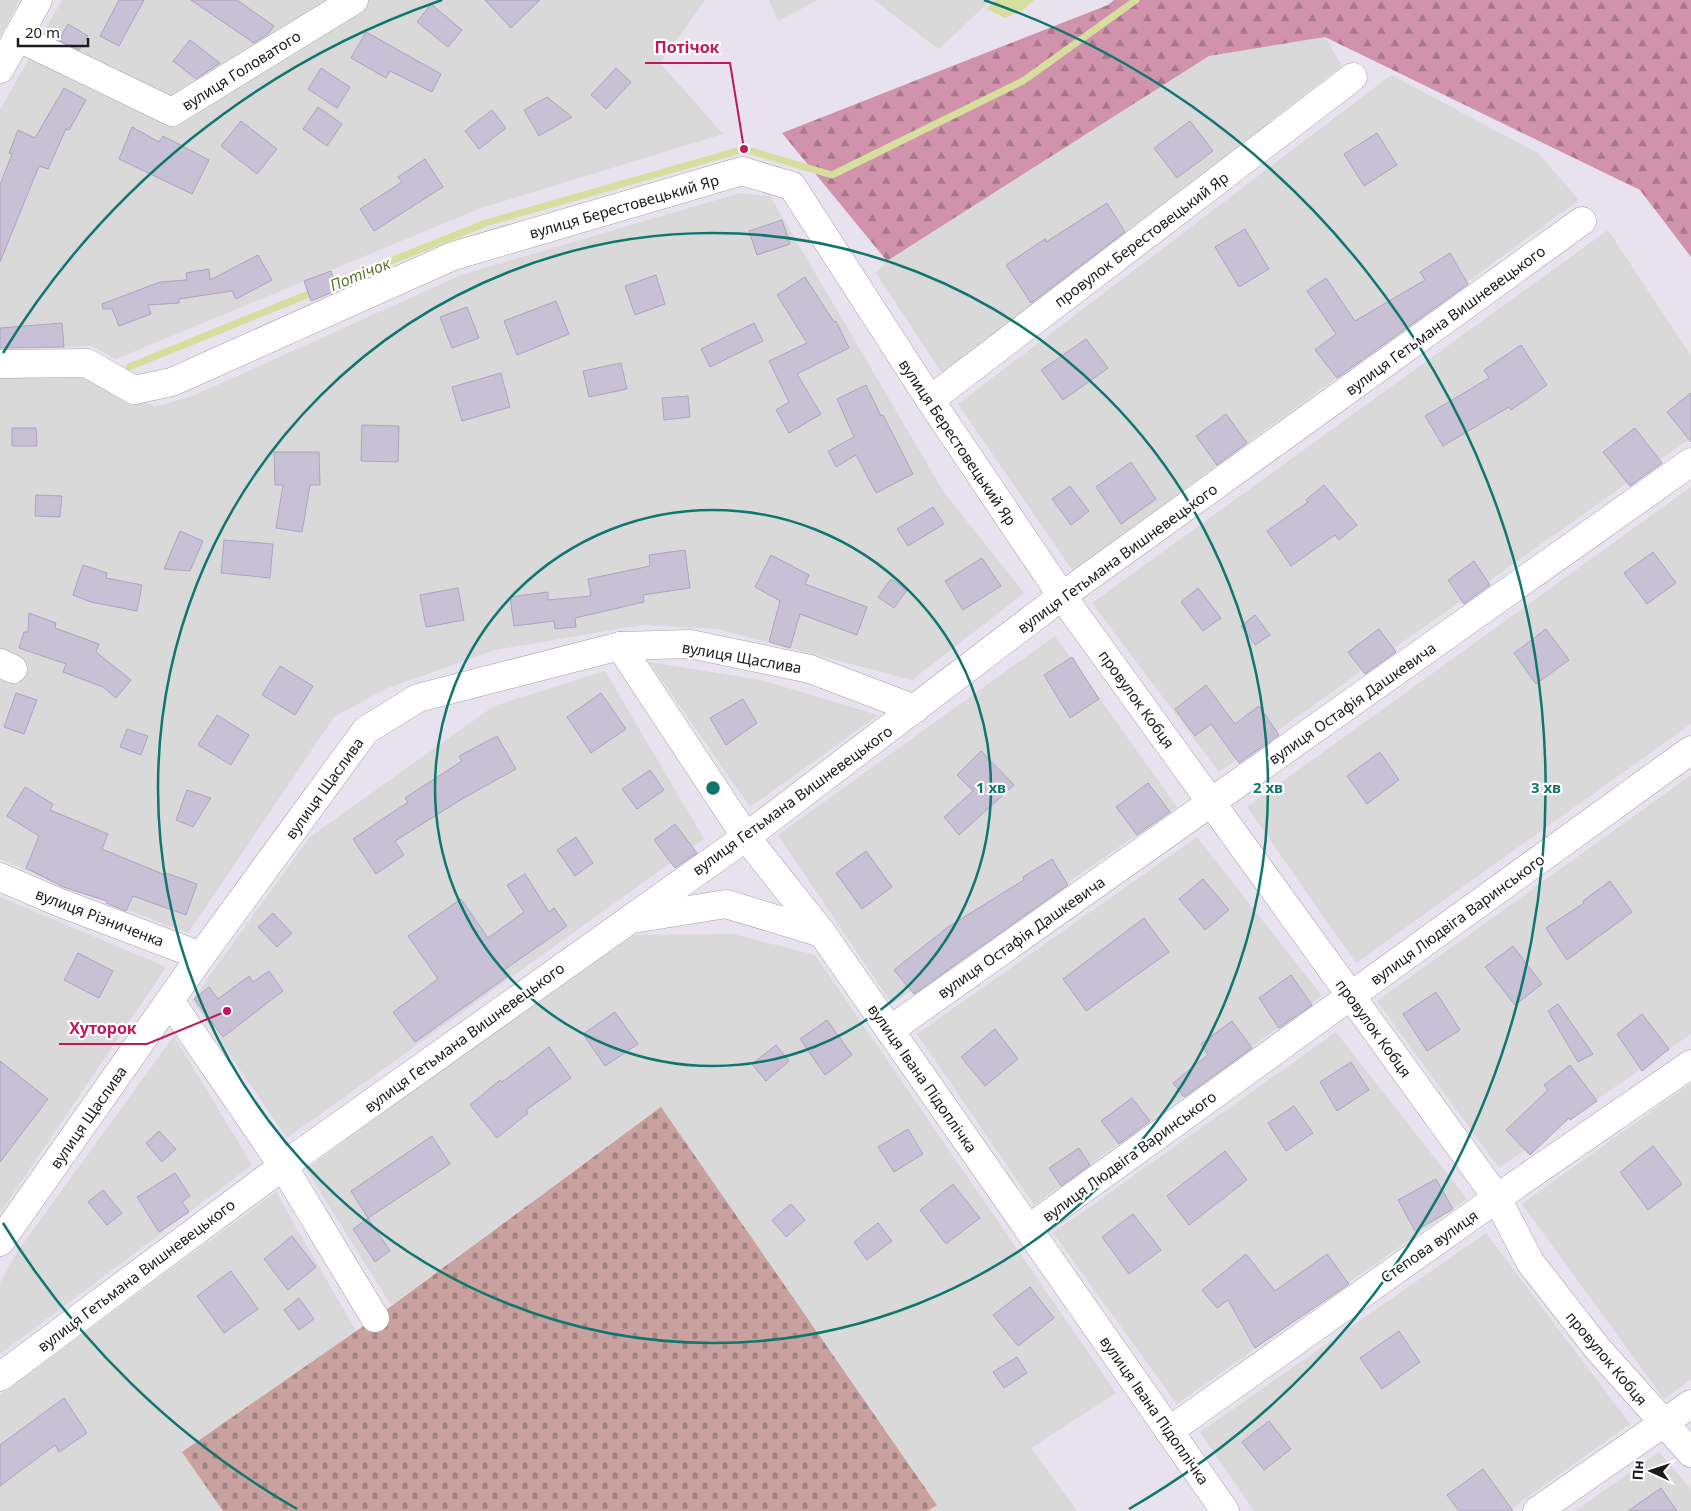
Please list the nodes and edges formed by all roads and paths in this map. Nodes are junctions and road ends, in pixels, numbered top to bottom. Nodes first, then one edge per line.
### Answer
1 (38, 0) edge
2 (354, 0) edge
3 (17, 37) junction
4 (0, 69) edge
5 (1353, 77) dead end
6 (1582, 221) dead end
7 (0, 364) edge
8 (930, 400) junction
9 (1691, 462) edge
10 (1062, 596) junction
11 (620, 646) junction
12 (915, 709) junction
13 (1691, 750) edge
14 (1212, 803) junction
15 (746, 836) junction
16 (0, 877) edge
17 (626, 920) junction
18 (822, 933) junction
19 (201, 956) junction
20 (1352, 996) junction
21 (170, 1001) junction
22 (890, 1030) junction
23 (1691, 1064) edge
24 (283, 1166) junction
25 (1497, 1198) junction
26 (1028, 1228) junction
27 (0, 1242) edge
28 (375, 1318) dead end
29 (0, 1377) edge
30 (1691, 1404) edge
31 (1662, 1424) junction
32 (1169, 1431) junction
33 (1691, 1454) edge
34 (1225, 1511) edge
35 (1538, 1511) edge

1 - 3 street
2 - 3 street, вулиця Головатого
3 - 4 street
5 - 8 street, провулок Берестовецький Яр
6 - 10 street, вулиця Гетьмана Вишневецького
7 - 8 street, вулиця Берестовецький Яр
8 - 10 street, вулиця Берестовецький Яр
9 - 14 street, вулиця Остафія Дашкевича
10 - 12 street, вулиця Гетьмана Вишневецького
10 - 14 street, провулок Кобця
11 - 12 street, вулиця Щаслива
11 - 15 street, вулиця Івана Підоплічка
11 - 19 street, вулиця Щаслива
12 - 15 street, вулиця Гетьмана Вишневецького
13 - 20 street, вулиця Людвіга Варинського
14 - 20 street, провулок Кобця
14 - 22 street, вулиця Остафія Дашкевича
15 - 17 street, вулиця Гетьмана Вишневецького
15 - 18 street, вулиця Івана Підоплічка
16 - 19 street, вулиця Різниченка
17 - 18 street
17 - 24 street, вулиця Гетьмана Вишневецького
18 - 22 street, вулиця Івана Підоплічка
19 - 21 street, вулиця Щаслива
20 - 25 street, провулок Кобця
20 - 26 street, вулиця Людвіга Варинського
21 - 24 street
21 - 27 street, вулиця Щаслива
22 - 26 street, вулиця Івана Підоплічка
23 - 25 street, Степова вулиця
24 - 28 street
24 - 29 street, вулиця Гетьмана Вишневецького
25 - 31 street, провулок Кобця
25 - 32 street, Степова вулиця
26 - 32 street, вулиця Івана Підоплічка
30 - 31 street
31 - 33 street, провулок Кобця
31 - 35 street
32 - 34 street, вулиця Івана Підоплічка

